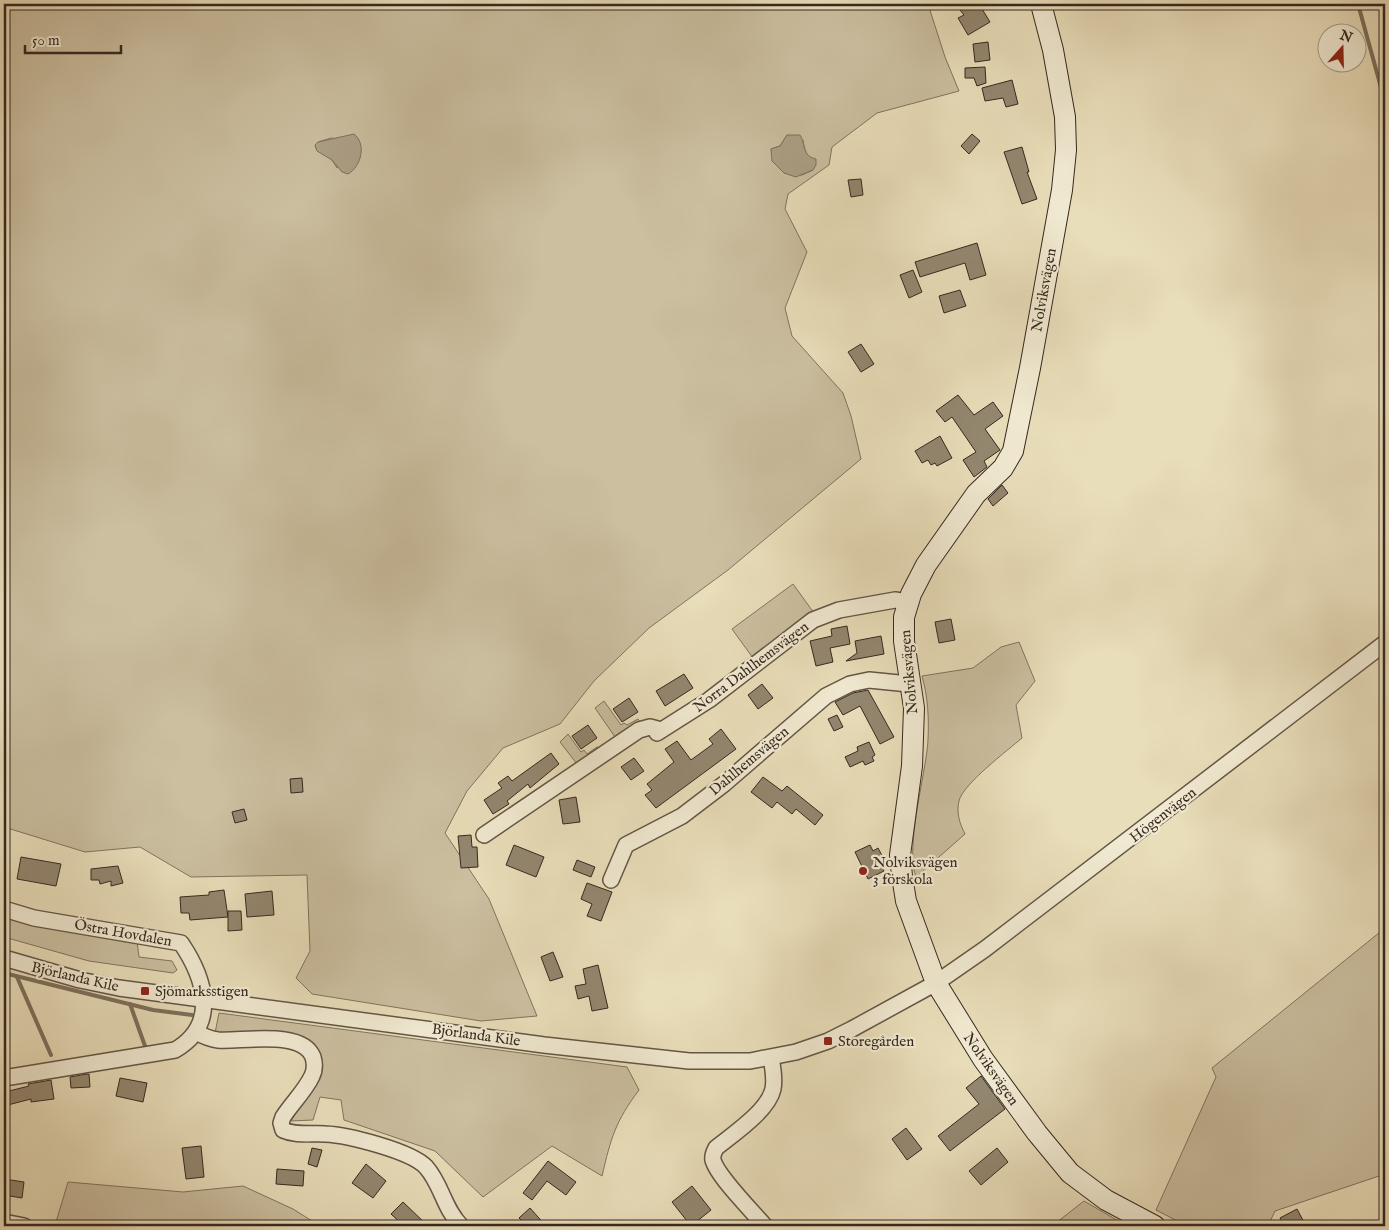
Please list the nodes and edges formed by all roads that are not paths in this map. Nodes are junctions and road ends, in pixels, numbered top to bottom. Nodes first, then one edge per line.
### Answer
1 (1041, 4) edge
2 (908, 602) junction
3 (1385, 643) edge
4 (909, 684) junction
5 (484, 836) dead end
6 (611, 880) dead end
7 (4, 909) edge
8 (4, 958) edge
9 (936, 983) junction
10 (204, 1000) junction
11 (196, 1032) junction
12 (771, 1058) junction
13 (4, 1078) edge
14 (4, 1222) edge
15 (24, 1226) edge
16 (461, 1226) edge
17 (765, 1226) edge
18 (1155, 1226) edge

1 - 2 street, Nolviksvägen
2 - 4 street, Nolviksvägen
2 - 5 street, Norra Dahlhemsvägen
3 - 9 street, Högenvägen
4 - 6 street, Dahlhemsvägen
4 - 9 street, Nolviksvägen
7 - 10 street, Östra Hovdalen
8 - 10 street, Björlanda Kile
9 - 12 street, Björlanda Kile
9 - 18 street, Nolviksvägen
10 - 11 street
10 - 12 street, Björlanda Kile
11 - 13 street
11 - 16 street
12 - 17 street
14 - 15 street

